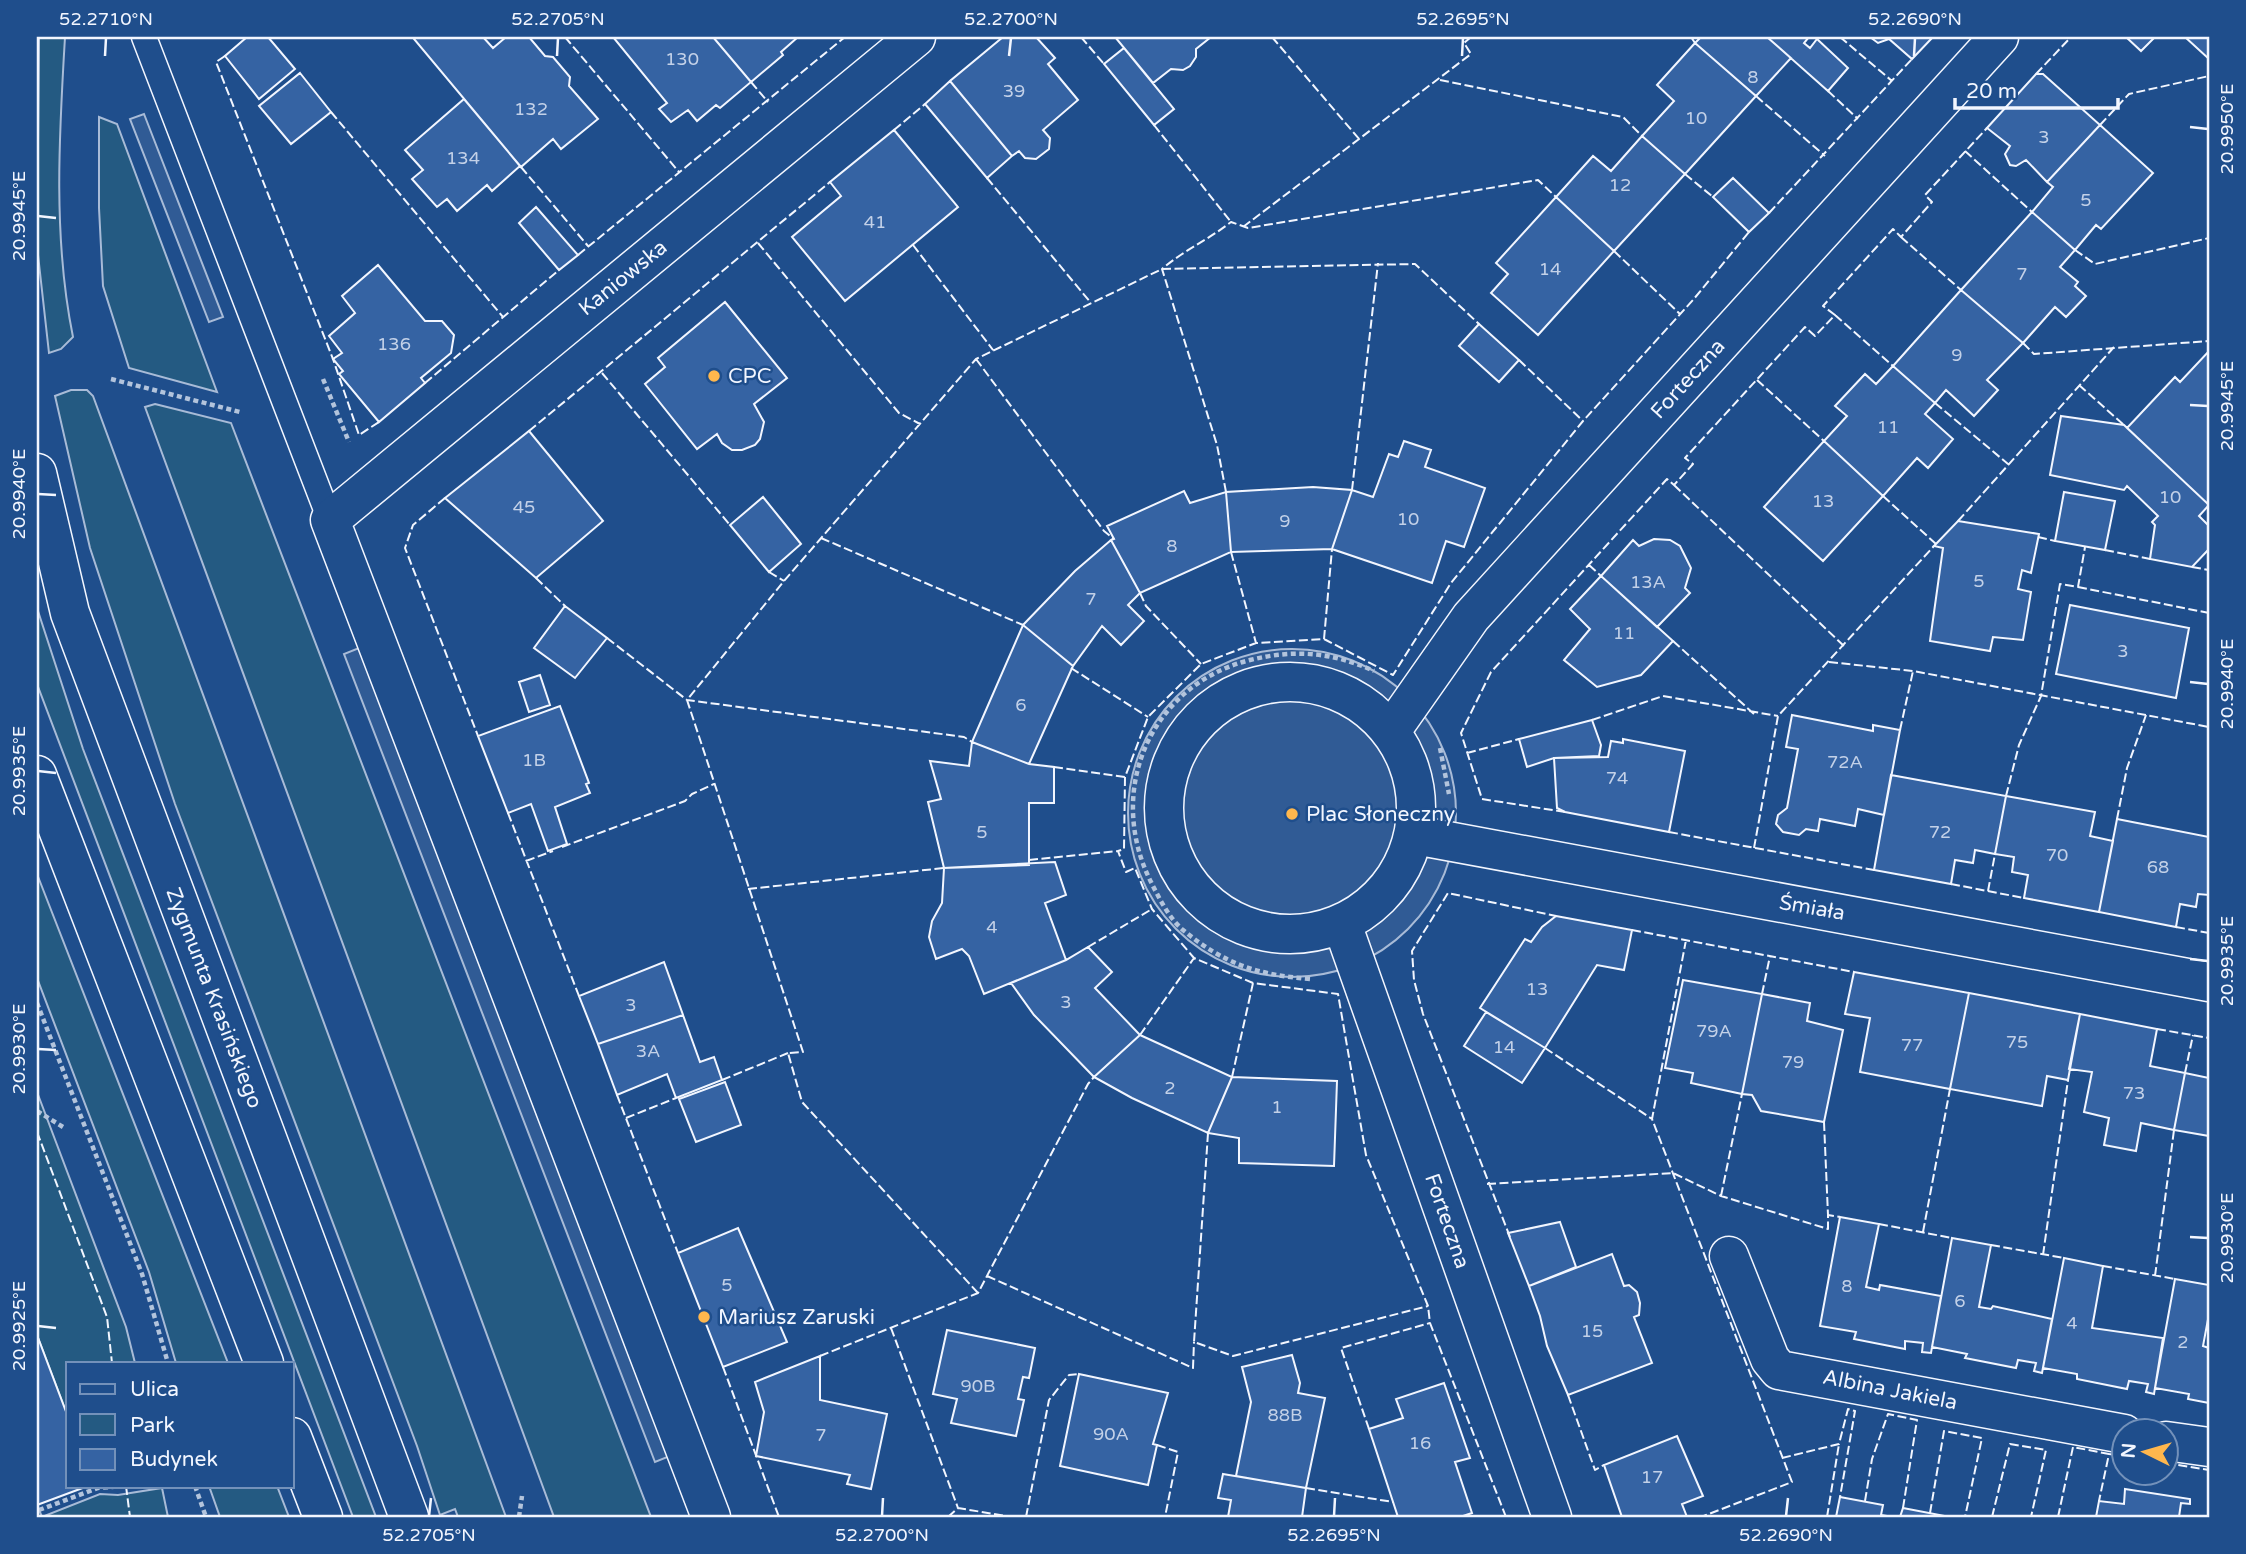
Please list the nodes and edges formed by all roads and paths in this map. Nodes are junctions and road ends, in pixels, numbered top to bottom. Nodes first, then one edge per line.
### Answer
1 (144, 37) edge
2 (916, 37) edge
3 (1999, 37) edge
4 (111, 379) dead end
5 (240, 412) dead end
6 (37, 472) edge
7 (330, 520) junction
8 (1379, 673) dead end
9 (1391, 731) junction
10 (1439, 734) dead end
11 (37, 775) edge
12 (1451, 800) dead end
13 (1415, 835) junction
14 (1342, 924) junction
15 (1320, 980) dead end
16 (2209, 982) edge
17 (37, 1003) edge
18 (37, 1111) edge
19 (64, 1127) dead end
20 (1729, 1256) dead end
21 (168, 1362) edge
22 (264, 1362) edge
23 (2110, 1432) edge
24 (294, 1442) edge
25 (2180, 1443) edge
26 (2209, 1447) edge
27 (98, 1488) edge
28 (196, 1488) edge
29 (522, 1496) dead end
30 (39, 1510) dead end
31 (206, 1517) edge
32 (323, 1517) edge
33 (408, 1517) edge
34 (519, 1517) edge
35 (712, 1517) edge
36 (1552, 1517) edge

1 - 7 lane
2 - 7 street, Kaniowska
3 - 9 street, Forteczna
4 - 5 path
6 - 33 street, Zygmunta Krasińskiego
7 - 35 street
8 - 15 path
9 - 13 street
9 - 14 street
10 - 12 path
11 - 22 street
13 - 14 street
13 - 16 street, Śmiała
14 - 36 street, Forteczna
17 - 21 path
18 - 19 path
20 - 23 street, Albina Jakiela
24 - 32 street
25 - 26 street
27 - 30 path
28 - 31 path
29 - 34 path

